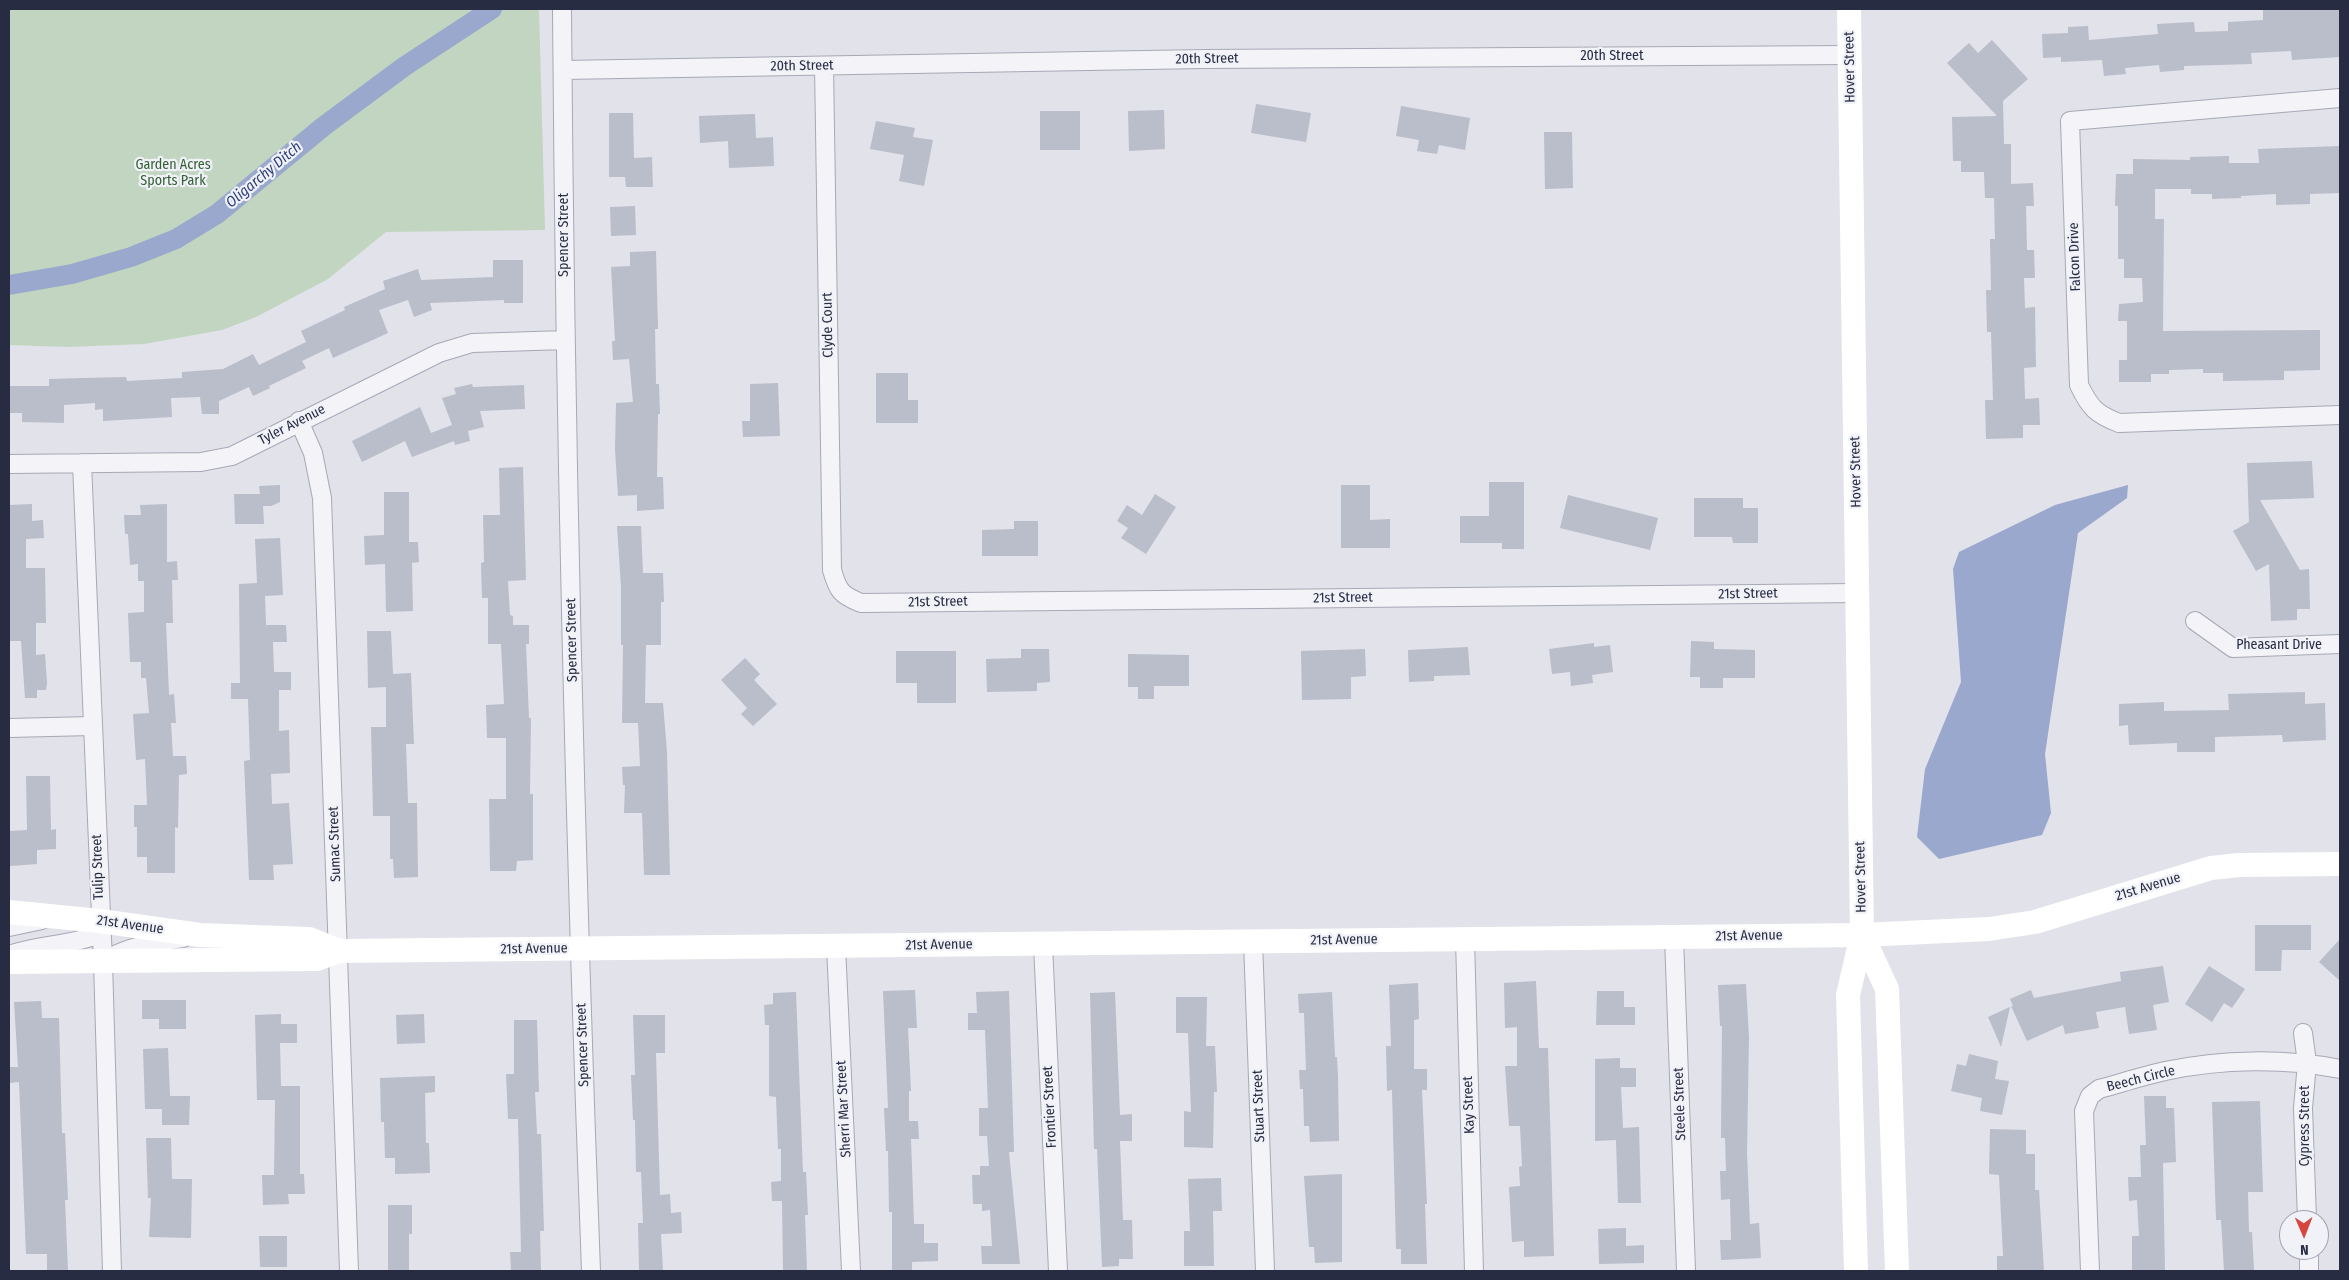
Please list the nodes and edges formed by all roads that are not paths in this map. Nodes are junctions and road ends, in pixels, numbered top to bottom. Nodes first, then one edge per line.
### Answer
1 (1849, 9) edge
2 (562, 10) edge
3 (1850, 55) junction
4 (824, 66) junction
5 (563, 70) junction
6 (2340, 98) edge
7 (565, 340) junction
8 (2340, 415) edge
9 (299, 421) junction
10 (82, 463) junction
11 (9, 464) edge
12 (836, 584) joint
13 (1857, 593) junction
14 (2195, 621) dead end
15 (2340, 644) edge
16 (92, 726) junction
17 (9, 728) edge
18 (2340, 864) edge
19 (9, 912) edge
20 (60, 917) junction
21 (9, 927) edge
22 (101, 927) junction
23 (200, 935) junction
24 (1862, 935) junction
25 (1674, 937) junction
26 (1465, 939) junction
27 (1253, 942) junction
28 (1043, 944) junction
29 (836, 946) junction
30 (579, 949) junction
31 (338, 951) junction
32 (9, 955) edge
33 (9, 962) edge
34 (102, 962) junction
35 (2302, 1033) dead end
36 (2306, 1063) junction
37 (2340, 1069) edge
38 (2307, 1210) edge
39 (112, 1271) edge
40 (349, 1271) edge
41 (591, 1271) edge
42 (851, 1271) edge
43 (1058, 1271) edge
44 (1265, 1271) edge
45 (1474, 1271) edge
46 (1686, 1271) edge
47 (1856, 1271) edge
48 (1897, 1271) edge
49 (2090, 1271) edge

1 - 3 street, Hover Street
2 - 5 street, Spencer Street
3 - 4 street, 20th Street
3 - 13 street, Hover Street
4 - 5 street, 20th Street
4 - 12 street, Clyde Court
5 - 7 street, Spencer Street
6 - 8 street, Falcon Drive
7 - 9 street, Tyler Avenue
7 - 30 street, Spencer Street
9 - 10 street, Tyler Avenue
9 - 31 street, Sumac Street
10 - 11 street, Tyler Avenue
10 - 16 street, Tulip Street
12 - 13 street, 21st Street
13 - 24 street, Hover Street
14 - 15 street, Pheasant Drive
16 - 17 street
16 - 22 street, Tulip Street
18 - 24 street, 21st Avenue
19 - 20 street, 21st Avenue
20 - 21 street
20 - 22 street, 21st Avenue
22 - 23 street, 21st Avenue
22 - 32 street
22 - 34 street, Tulip Street
23 - 31 street, 21st Avenue
23 - 34 street
24 - 25 street, 21st Avenue
24 - 47 street, Hover Street
24 - 48 street, Hover Street
25 - 26 street, 21st Avenue
25 - 46 street, Steele Street
26 - 27 street, 21st Avenue
26 - 45 street, Kay Street
27 - 28 street, 21st Avenue
27 - 44 street, Stuart Street
28 - 29 street, 21st Avenue
28 - 43 street, Frontier Street
29 - 30 street, 21st Avenue
29 - 42 street, Sherri Mar Street
30 - 31 street, 21st Avenue
30 - 41 street, Spencer Street
31 - 34 street, 21st Avenue
31 - 40 street, Sumac Street
33 - 34 street, 21st Avenue
34 - 39 street, Tulip Street
35 - 36 street, Cypress Street
36 - 37 street, Beech Circle
36 - 38 street, Cypress Street
36 - 49 street, Beech Circle

